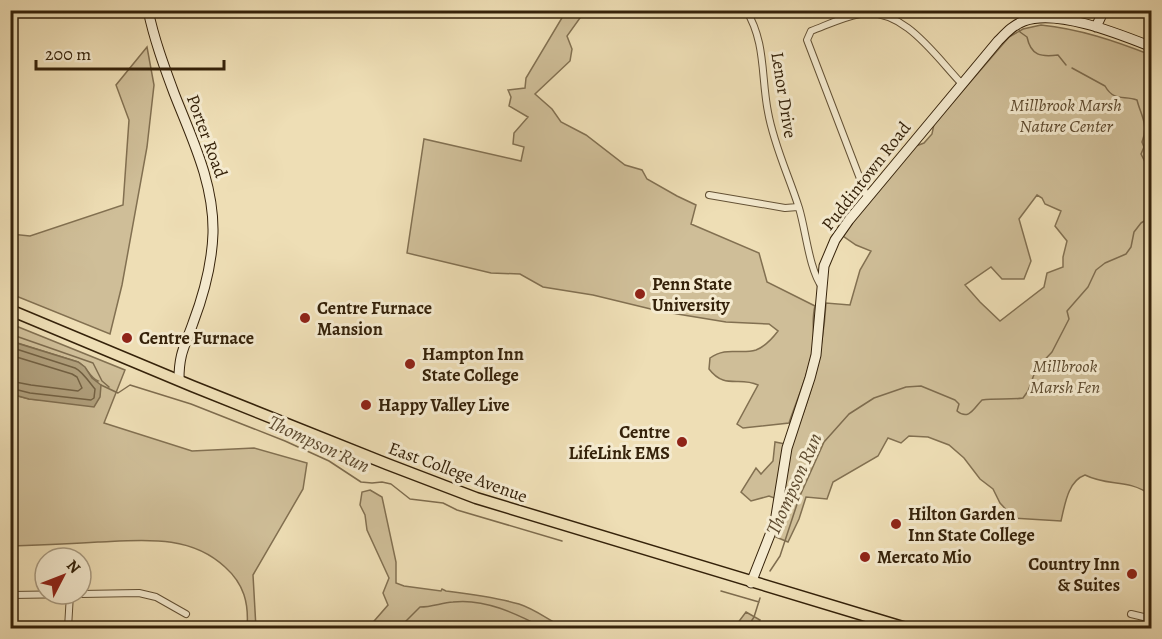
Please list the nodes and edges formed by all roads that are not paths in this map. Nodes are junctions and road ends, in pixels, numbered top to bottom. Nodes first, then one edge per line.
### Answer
1 (148, 10) edge
2 (746, 10) edge
3 (1104, 10) edge
4 (1096, 27) junction
5 (1152, 47) edge
6 (962, 84) junction
7 (709, 195) dead end
8 (867, 197) junction
9 (798, 207) junction
10 (822, 287) junction
11 (10, 310) edge
12 (179, 379) junction
13 (751, 583) junction
14 (93, 594) edge
15 (11, 595) edge
16 (33, 595) edge
17 (69, 606) edge
18 (186, 614) dead end
19 (1131, 614) dead end
20 (1152, 619) edge
21 (68, 628) edge
22 (906, 628) edge

1 - 12 street, Porter Road
2 - 9 street, Lenor Drive
3 - 4 street
4 - 5 street, Puddintown Road
4 - 6 street, Puddintown Road
6 - 8 street, Puddintown Road
6 - 8 street
7 - 9 street
8 - 10 street, Puddintown Road
9 - 10 street, Lenor Drive
10 - 13 street, Puddintown Road
11 - 12 main road, East College Avenue
12 - 13 main road, East College Avenue
13 - 22 main road, East College Avenue
14 - 18 street
15 - 16 street
17 - 21 street
19 - 20 street

